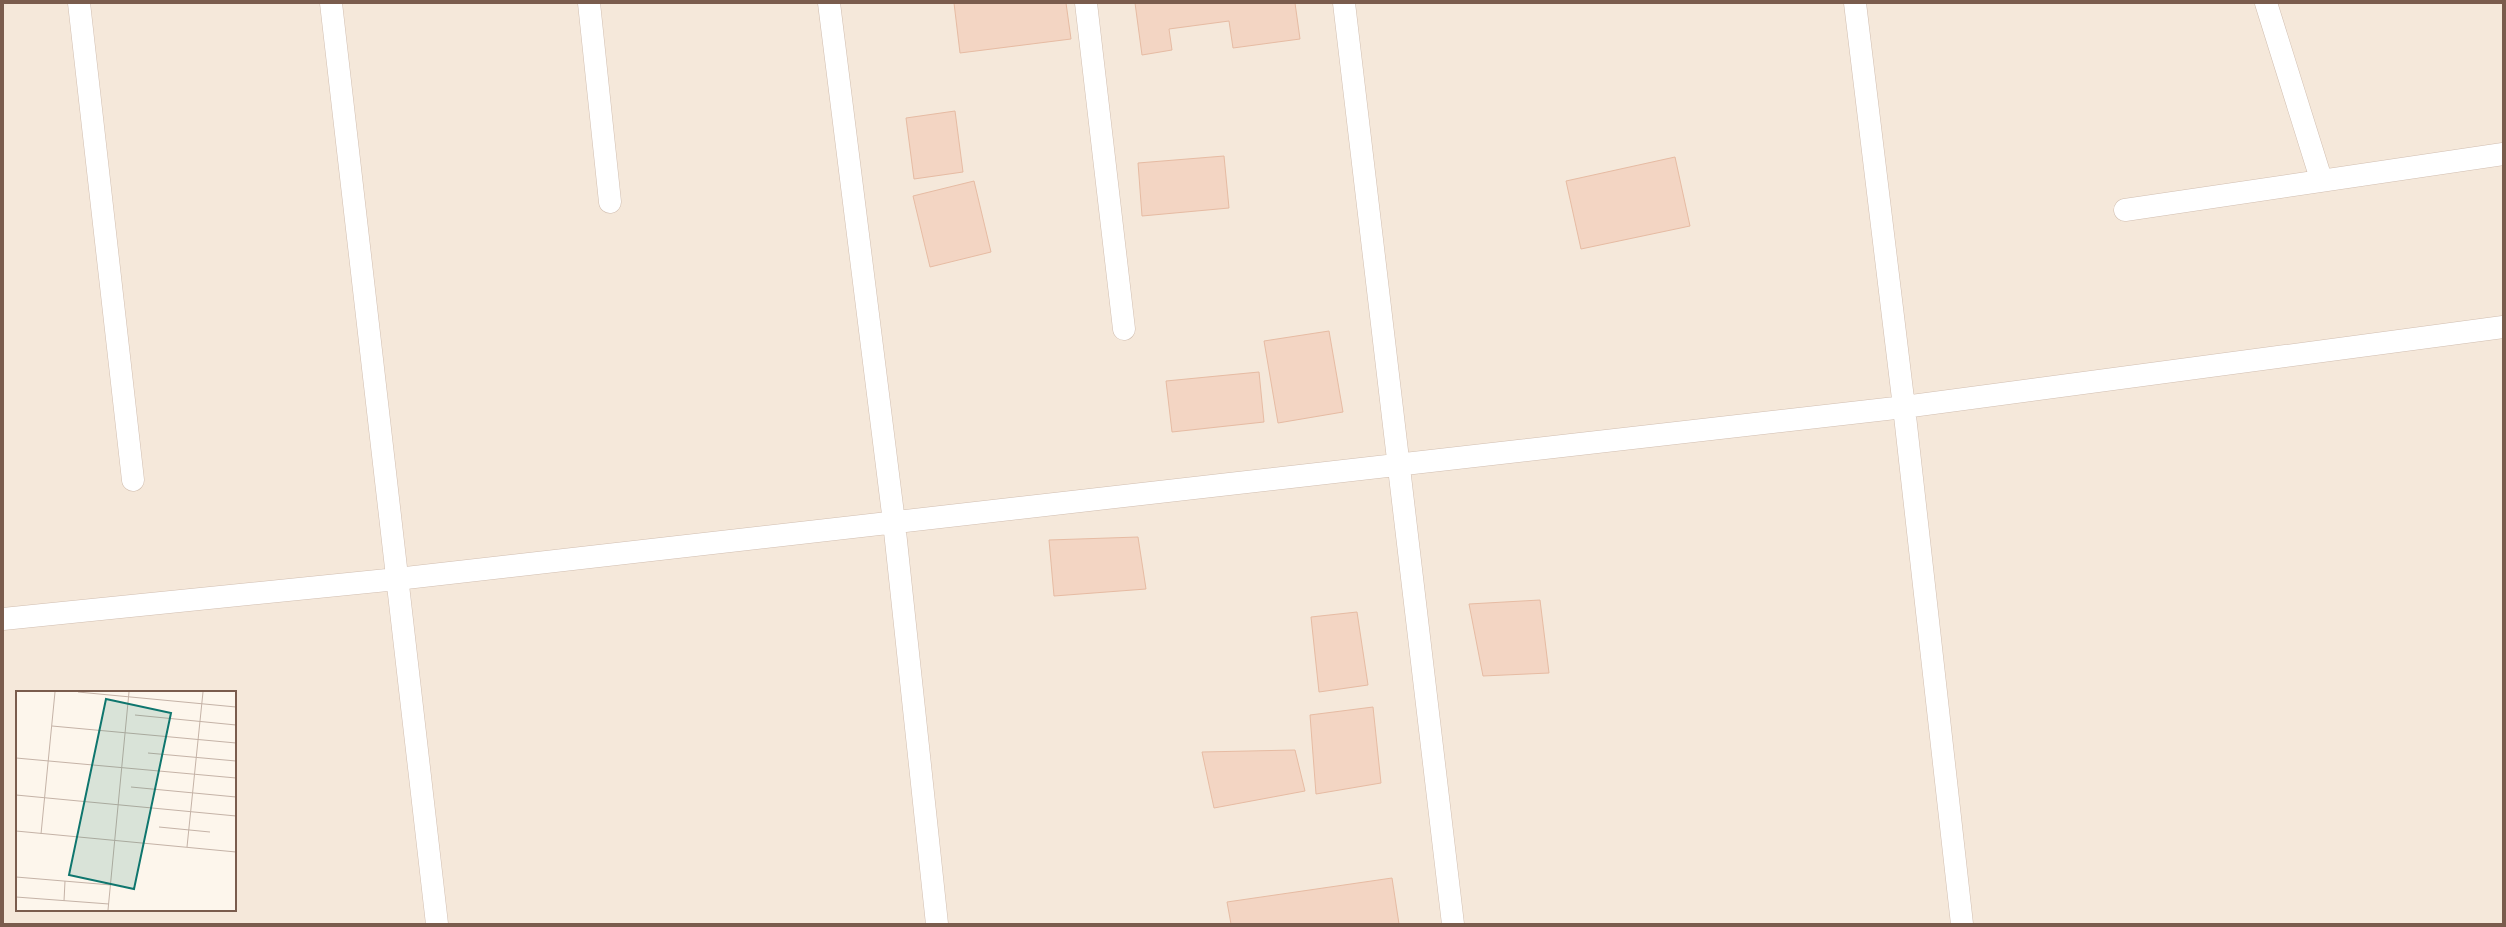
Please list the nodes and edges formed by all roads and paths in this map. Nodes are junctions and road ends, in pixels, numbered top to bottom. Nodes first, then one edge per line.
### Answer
1 (79, 3) edge
2 (331, 3) edge
3 (589, 3) edge
4 (829, 3) edge
5 (1086, 3) edge
6 (1344, 3) edge
7 (1855, 3) edge
8 (2266, 3) edge
9 (2503, 154) edge
10 (2321, 179) junction
11 (610, 202) dead end
12 (2125, 210) dead end
13 (2503, 327) edge
14 (1124, 329) dead end
15 (1904, 406) junction
16 (1397, 464) junction
17 (133, 480) dead end
18 (894, 522) junction
19 (397, 579) junction
20 (3, 619) edge
21 (437, 924) edge
22 (937, 924) edge
23 (1453, 924) edge
24 (1962, 924) edge

1 - 17 street
2 - 19 street
3 - 11 street
4 - 18 street
5 - 14 street
6 - 16 street
7 - 15 street
8 - 10 street
9 - 10 street
10 - 12 street
13 - 15 street
15 - 16 street
15 - 24 street
16 - 18 street
16 - 23 street
18 - 19 street
18 - 22 street
19 - 20 street
19 - 21 street

